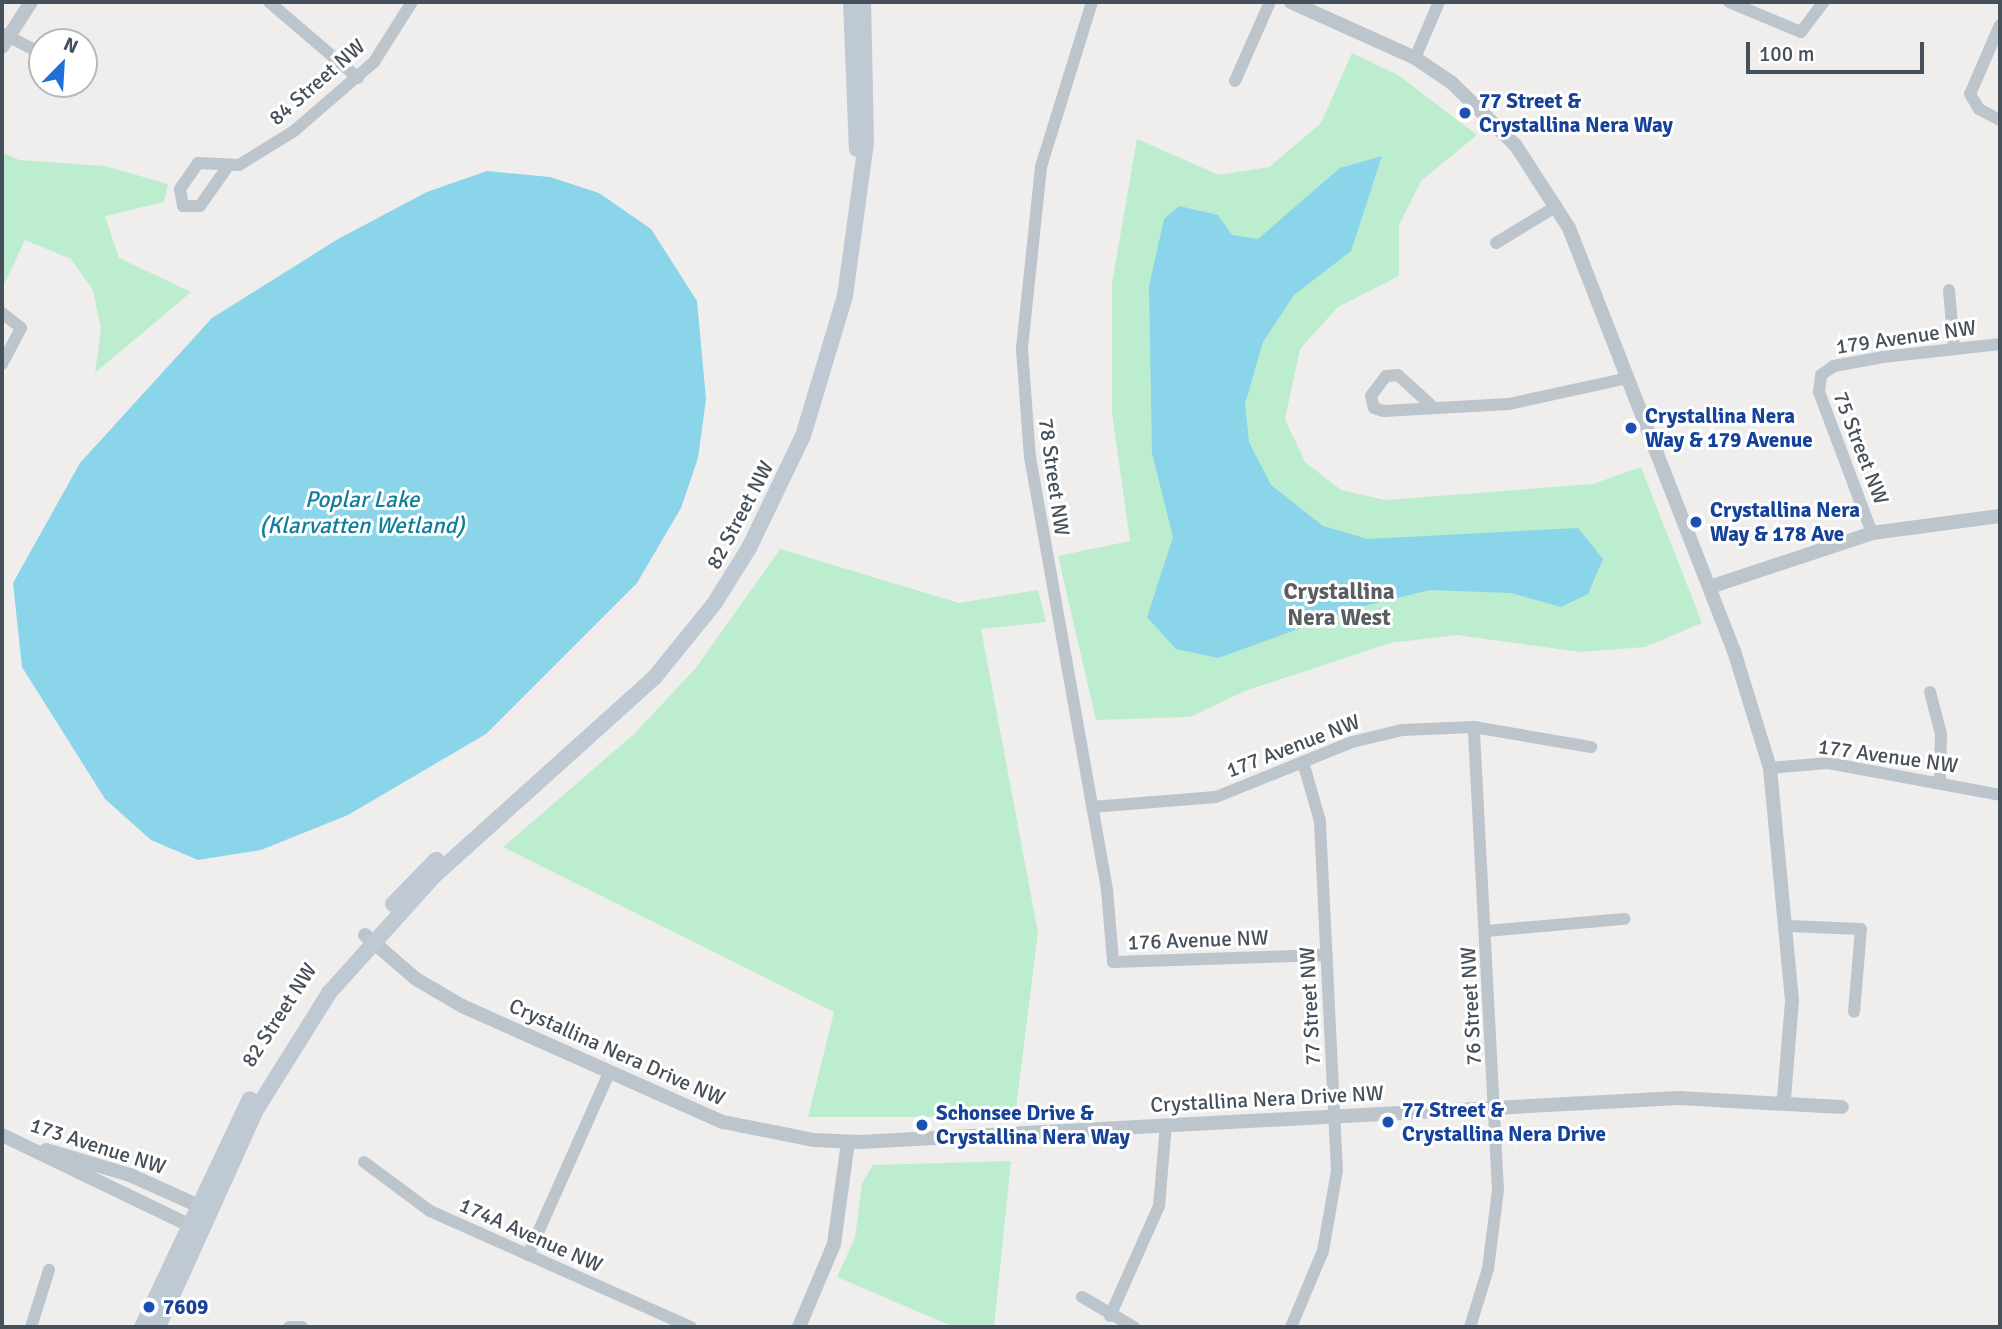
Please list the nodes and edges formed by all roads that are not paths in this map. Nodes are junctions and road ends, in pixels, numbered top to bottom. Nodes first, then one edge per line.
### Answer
1 (31, 2) edge
2 (269, 2) edge
3 (412, 2) edge
4 (851, 2) edge
5 (863, 2) edge
6 (1091, 2) edge
7 (1270, 2) edge
8 (1291, 2) edge
9 (1439, 2) edge
10 (1730, 2) edge
11 (1824, 2) edge
12 (2000, 25) edge
13 (4, 39) edge
14 (28, 48) edge
15 (1415, 58) junction
16 (358, 78) junction
17 (1235, 81) dead end
18 (2000, 120) edge
19 (226, 169) dead end
20 (860, 194) junction
21 (1557, 206) junction
22 (1496, 243) dead end
23 (1949, 290) dead end
24 (2, 313) edge
25 (2000, 344) edge
26 (1954, 348) junction
27 (2, 364) edge
28 (1821, 375) joint
29 (1628, 378) junction
30 (1433, 407) junction
31 (2000, 516) edge
32 (1872, 533) junction
33 (1710, 587) junction
34 (1930, 692) dead end
35 (1474, 727) junction
36 (1591, 747) dead end
37 (1303, 762) junction
38 (1770, 768) junction
39 (1940, 780) junction
40 (2000, 796) edge
41 (1092, 807) junction
42 (1624, 919) dead end
43 (1788, 926) junction
44 (1486, 931) junction
45 (369, 939) junction
46 (1327, 955) junction
47 (1113, 962) joint
48 (1854, 1012) dead end
49 (610, 1073) junction
50 (1784, 1099) junction
51 (1495, 1107) junction
52 (1843, 1107) dead end
53 (1336, 1115) junction
54 (1166, 1125) junction
55 (7, 1137) edge
56 (848, 1142) junction
57 (364, 1162) dead end
58 (204, 1208) junction
59 (195, 1228) junction
60 (528, 1255) junction
61 (50, 1270) dead end
62 (1082, 1297) dead end
63 (1110, 1316) junction
64 (30, 1327) edge
65 (142, 1327) edge
66 (158, 1327) edge
67 (691, 1327) edge
68 (799, 1327) edge
69 (1134, 1327) edge
70 (1292, 1327) edge
71 (1470, 1327) edge

1 - 13 street
2 - 16 street
3 - 16 street, 84 Street NW
4 - 20 main road, 82 Street NW
5 - 20 main road, 82 Street NW
6 - 41 street, 78 Street NW
7 - 17 street
8 - 15 street
9 - 15 street
10 - 11 street
12 - 18 street
13 - 14 street
15 - 21 street
16 - 19 street, 84 Street NW
20 - 45 main road, 82 Street NW
21 - 22 street
21 - 29 street
23 - 26 street
24 - 27 street
25 - 26 street, 179 Avenue NW
26 - 28 street, 179 Avenue NW
28 - 32 street, 75 Street NW
29 - 30 street
29 - 33 street
30 - 30 street
31 - 32 street
32 - 33 street
33 - 38 street
34 - 39 street
35 - 36 street, 177 Avenue NW
35 - 37 street, 177 Avenue NW
35 - 44 street, 76 Street NW
37 - 41 street, 177 Avenue NW
37 - 46 street, 77 Street NW
38 - 39 street, 177 Avenue NW
38 - 43 street
39 - 40 street, 177 Avenue NW
41 - 47 street, 78 Street NW
42 - 44 street, 76 Street NW
43 - 48 street
43 - 50 street
44 - 51 street, 76 Street NW
45 - 49 street, Crystallina Nera Drive NW
45 - 58 main road, 82 Street NW
46 - 47 street, 176 Avenue NW
46 - 53 street, 77 Street NW
49 - 56 street, Crystallina Nera Drive NW
49 - 60 street
50 - 51 street, Crystallina Nera Drive NW
50 - 52 street, Crystallina Nera Drive NW
51 - 53 street, Crystallina Nera Drive NW
51 - 71 street, 76 Street NW
53 - 54 street, Crystallina Nera Drive NW
53 - 70 street, 77 Street NW
54 - 56 street, Crystallina Nera Drive NW
54 - 63 street
55 - 58 street, 173 Avenue NW
55 - 59 street, 173 Avenue NW
56 - 68 street
57 - 60 street, 174A Avenue NW
58 - 59 main road, 82 Street NW
59 - 65 main road, 82 Street NW
59 - 66 main road, 82 Street NW
60 - 67 street, 174A Avenue NW
61 - 64 street
62 - 63 street
63 - 69 street

